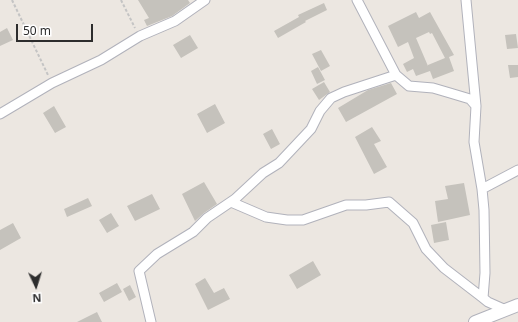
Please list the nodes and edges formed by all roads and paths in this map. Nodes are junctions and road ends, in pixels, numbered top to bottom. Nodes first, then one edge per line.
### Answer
1 (12, 0) edge
2 (121, 0) edge
3 (205, 0) edge
4 (357, 0) edge
5 (466, 0) edge
6 (140, 36) junction
7 (396, 75) junction
8 (52, 83) junction
9 (476, 106) junction
10 (0, 114) edge
11 (518, 170) edge
12 (482, 188) junction
13 (231, 202) junction
14 (483, 298) junction
15 (518, 305) edge
16 (506, 310) junction
17 (151, 322) edge
18 (475, 322) edge

1 - 8 path
2 - 6 path
3 - 6 street
4 - 7 street
5 - 9 street
6 - 8 street
7 - 9 street
7 - 13 street
8 - 10 street
9 - 12 street
11 - 12 street
12 - 14 street
13 - 14 street
13 - 17 street
14 - 16 street
15 - 16 main road
16 - 18 main road

